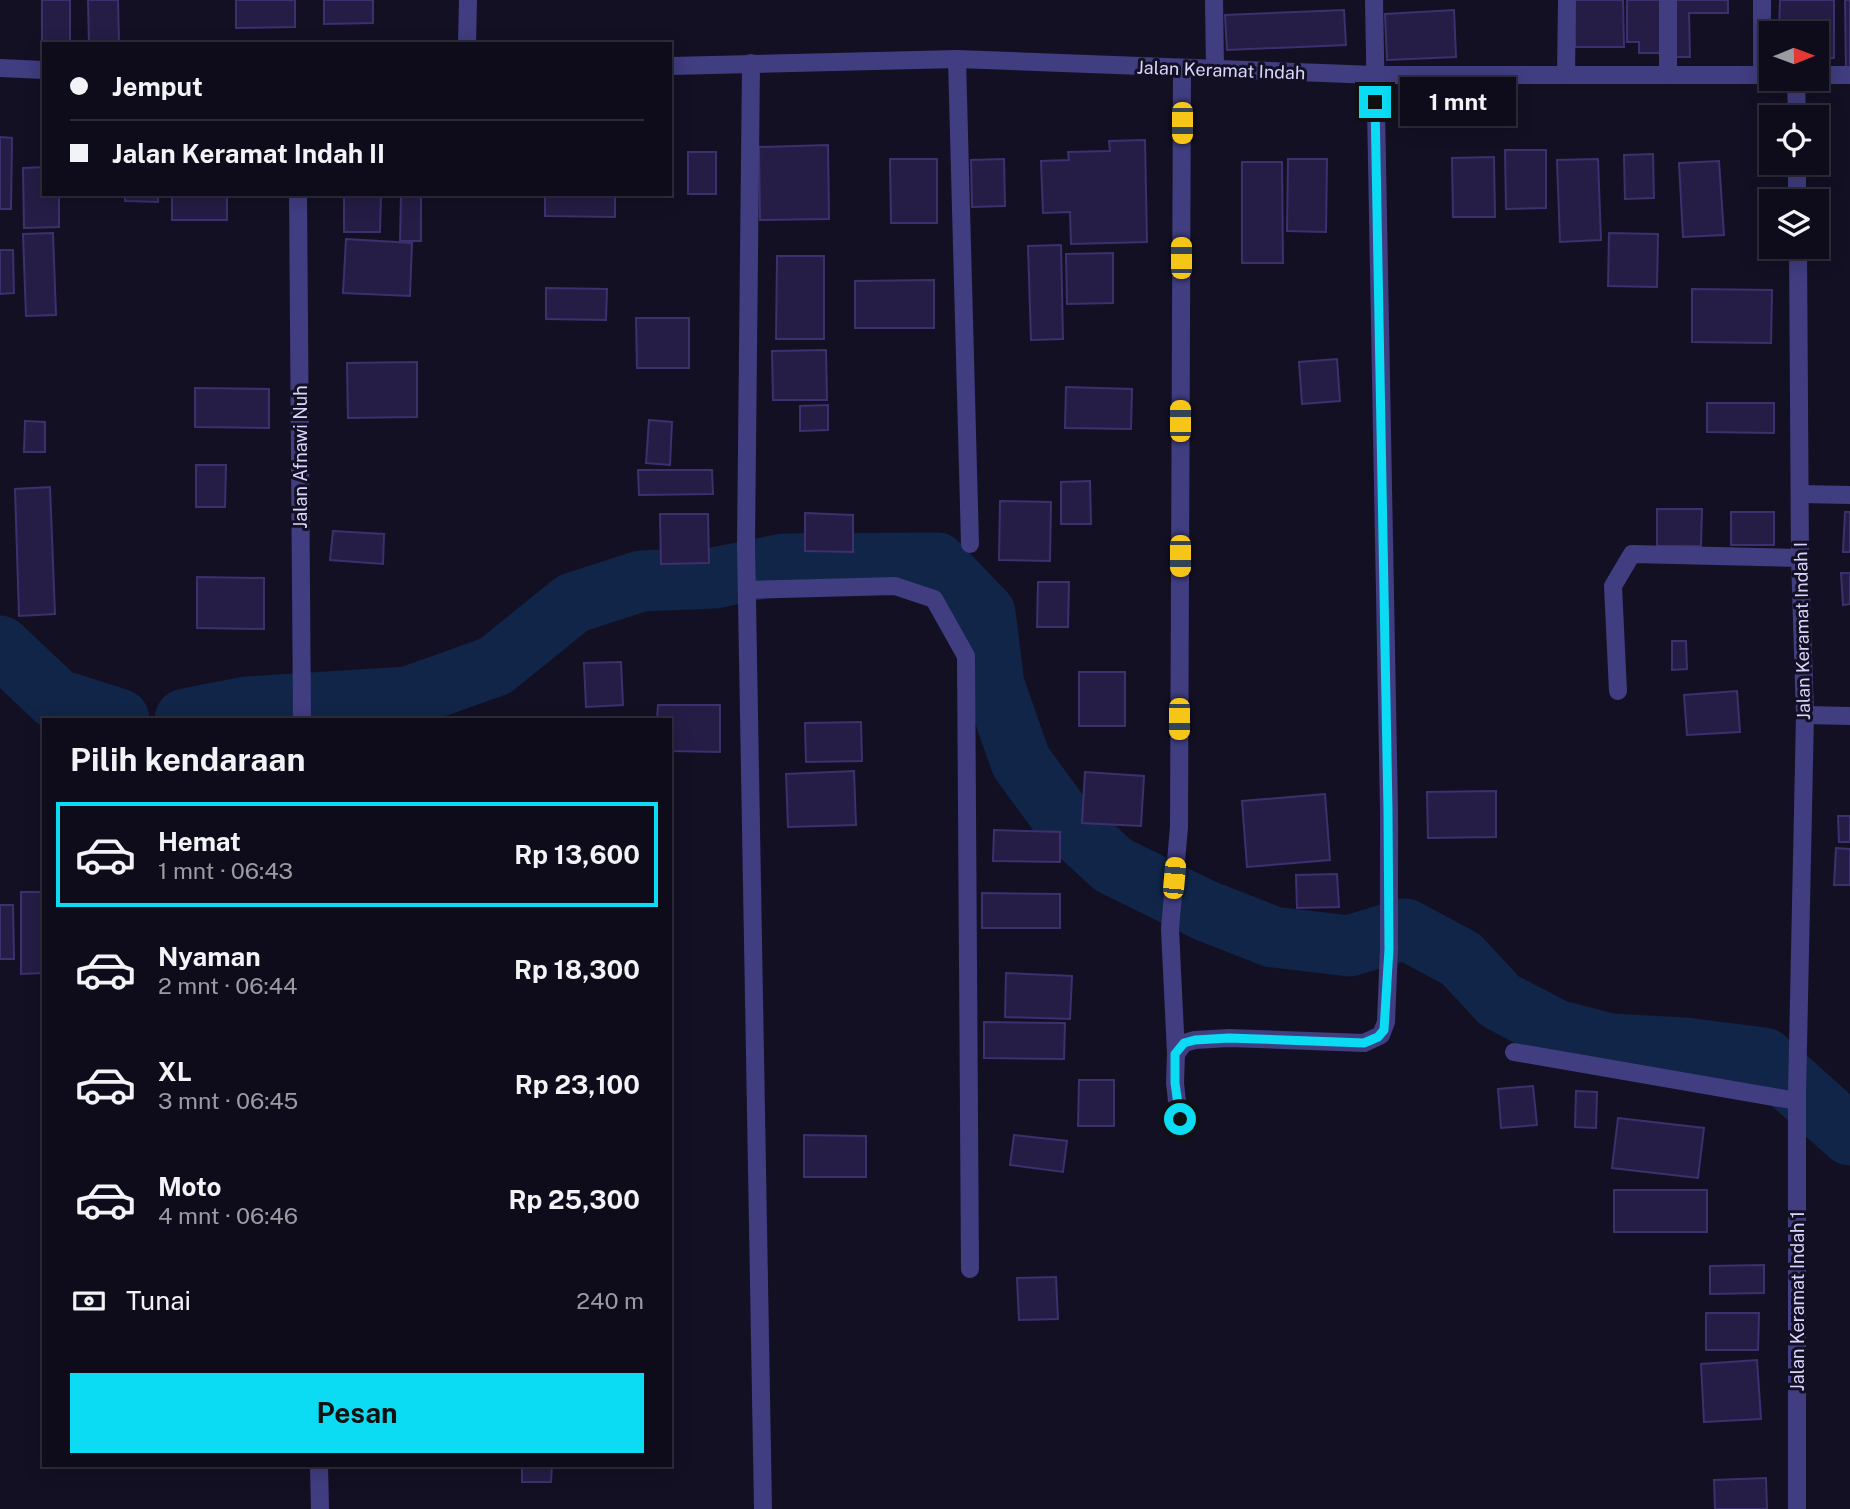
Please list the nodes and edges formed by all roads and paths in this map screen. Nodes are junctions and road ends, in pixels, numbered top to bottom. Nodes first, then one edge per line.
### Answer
1 (468, 0) edge
2 (1214, 0) edge
3 (1374, 0) edge
4 (1567, 0) edge
5 (1668, 0) edge
6 (1762, 0) edge
7 (1763, 21) edge
8 (467, 42) edge
9 (957, 59) junction
10 (751, 63) junction
11 (672, 66) edge
12 (0, 68) edge
13 (1182, 69) junction
14 (1215, 69) junction
15 (42, 70) edge
16 (1375, 75) junction
17 (1566, 75) junction
18 (1668, 75) junction
19 (1759, 75) edge
20 (1829, 75) edge
21 (1850, 75) edge
22 (298, 196) edge
23 (1798, 259) edge
24 (1800, 494) junction
25 (1850, 495) edge
26 (970, 544) dead end
27 (1800, 558) junction
28 (747, 584) junction
29 (1618, 691) dead end
30 (1805, 715) junction
31 (1850, 716) edge
32 (302, 718) edge
33 (1514, 1052) dead end
34 (1175, 1054) junction
35 (1797, 1098) junction
36 (1180, 1119) dead end
37 (970, 1269) dead end
38 (319, 1467) edge
39 (320, 1509) edge
40 (764, 1509) edge
41 (1797, 1509) edge

1 - 8 street
2 - 14 street
3 - 16 street
4 - 17 street
5 - 18 street
6 - 7 street
9 - 10 street, Jalan Keramat Indah
9 - 13 street, Jalan Keramat Indah
9 - 26 street
10 - 11 street, Jalan Keramat Indah
10 - 28 street
12 - 15 street
13 - 14 street, Jalan Keramat Indah
13 - 34 street
14 - 16 street, Jalan Keramat Indah
16 - 17 street, Jalan Keramat Indah
16 - 34 street
17 - 18 street, Jalan Keramat Indah
18 - 19 street, Jalan Keramat Indah
20 - 21 street
22 - 32 street, Jalan Afnawi Nuh
23 - 24 street, Jalan Keramat Indah I
24 - 25 street
24 - 27 street, Jalan Keramat Indah I
27 - 29 street
27 - 30 street, Jalan Keramat Indah I
28 - 37 street
28 - 40 street
30 - 31 street
30 - 35 street, Jalan Keramat Indah I
33 - 35 street
34 - 36 street
35 - 41 street, Jalan Keramat Indah 1
38 - 39 street

